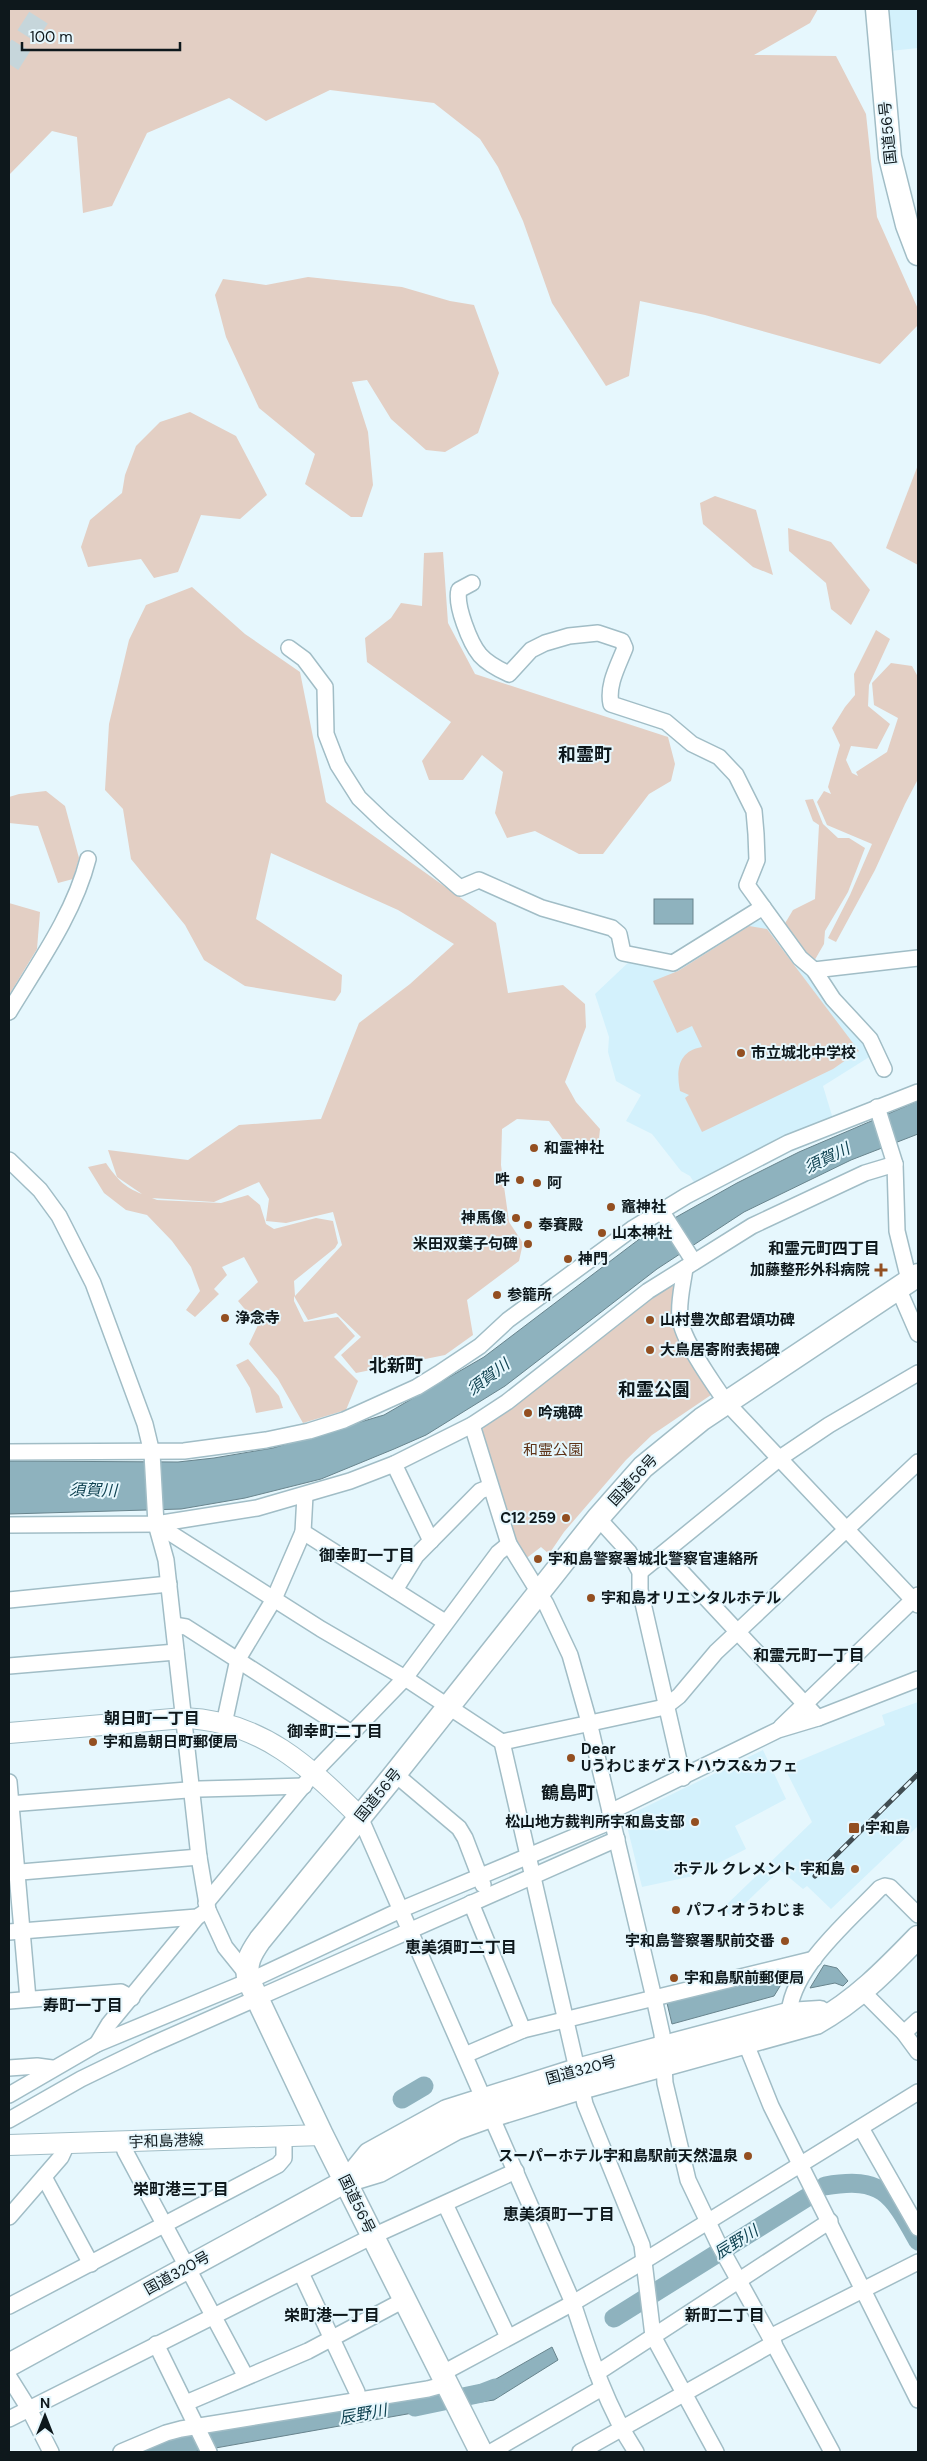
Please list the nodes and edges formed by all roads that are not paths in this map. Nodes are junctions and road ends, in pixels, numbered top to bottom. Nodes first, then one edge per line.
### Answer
1 (877, 9) edge
2 (918, 254) edge
3 (472, 583) dead end
4 (289, 648) dead end
5 (88, 859) dead end
6 (763, 907) junction
7 (918, 958) edge
8 (814, 970) junction
9 (9, 1012) edge
10 (884, 1069) dead end
11 (918, 1092) edge
12 (878, 1110) junction
13 (894, 1159) junction
14 (9, 1160) edge
15 (665, 1216) junction
16 (690, 1262) junction
17 (909, 1281) edge
18 (918, 1334) edge
19 (918, 1372) edge
20 (726, 1402) junction
21 (472, 1425) junction
22 (9, 1452) edge
23 (152, 1457) junction
24 (780, 1458) junction
25 (918, 1462) edge
26 (394, 1464) junction
27 (490, 1487) junction
28 (305, 1495) junction
29 (598, 1518) junction
30 (156, 1520) junction
31 (9, 1525) edge
32 (846, 1531) junction
33 (304, 1532) junction
34 (431, 1541) junction
35 (509, 1544) junction
36 (664, 1553) junction
37 (640, 1572) junction
38 (168, 1584) junction
39 (395, 1590) junction
40 (539, 1592) junction
41 (274, 1599) junction
42 (9, 1600) edge
43 (916, 1600) edge
44 (446, 1622) junction
45 (174, 1625) junction
46 (737, 1633) junction
47 (176, 1652) junction
48 (238, 1659) junction
49 (9, 1666) edge
50 (405, 1678) junction
51 (918, 1679) edge
52 (806, 1704) junction
53 (448, 1705) junction
54 (666, 1707) junction
55 (184, 1718) junction
56 (818, 1718) junction
57 (589, 1722) junction
58 (224, 1724) junction
59 (778, 1730) junction
60 (9, 1733) edge
61 (350, 1734) junction
62 (502, 1742) junction
63 (395, 1774) junction
64 (683, 1778) junction
65 (309, 1779) junction
66 (9, 1782) edge
67 (192, 1790) junction
68 (10, 1804) edge
69 (611, 1816) junction
70 (360, 1817) junction
71 (617, 1839) junction
72 (528, 1855) junction
73 (199, 1857) junction
74 (13, 1873) edge
75 (480, 1876) junction
76 (533, 1876) junction
77 (486, 1896) junction
78 (471, 1903) junction
79 (204, 1910) junction
80 (401, 1910) junction
81 (918, 1916) edge
82 (410, 1930) junction
83 (15, 1932) edge
84 (918, 1937) edge
85 (814, 1960) junction
86 (251, 1984) junction
87 (863, 1992) junction
88 (132, 1998) junction
89 (654, 1998) junction
90 (28, 1999) junction
91 (9, 2001) edge
92 (566, 2020) junction
93 (918, 2020) edge
94 (789, 2023) junction
95 (523, 2030) junction
96 (904, 2033) junction
97 (742, 2036) junction
98 (97, 2044) junction
99 (918, 2052) edge
100 (465, 2055) junction
101 (663, 2057) junction
102 (9, 2068) edge
103 (52, 2068) junction
104 (579, 2079) junction
105 (918, 2092) edge
106 (9, 2095) edge
107 (487, 2107) junction
108 (9, 2120) edge
109 (861, 2128) junction
110 (322, 2135) junction
111 (284, 2137) junction
112 (122, 2142) junction
113 (67, 2144) junction
114 (9, 2145) edge
115 (801, 2164) junction
116 (516, 2171) junction
117 (44, 2177) junction
118 (346, 2181) junction
119 (445, 2204) junction
120 (9, 2217) edge
121 (708, 2221) junction
122 (830, 2221) junction
123 (166, 2226) junction
124 (918, 2228) edge
125 (373, 2236) junction
126 (183, 2258) junction
127 (644, 2260) junction
128 (918, 2262) edge
129 (90, 2264) junction
130 (301, 2273) junction
131 (739, 2280) junction
132 (862, 2290) junction
133 (404, 2300) junction
134 (573, 2303) junction
135 (9, 2306) edge
136 (215, 2316) junction
137 (653, 2336) junction
138 (508, 2337) junction
139 (332, 2339) junction
140 (772, 2340) junction
141 (156, 2344) junction
142 (9, 2366) edge
143 (596, 2373) junction
144 (9, 2377) edge
145 (246, 2377) junction
146 (602, 2388) junction
147 (449, 2389) junction
148 (686, 2394) junction
149 (918, 2400) edge
150 (358, 2401) junction
151 (186, 2403) junction
152 (29, 2409) junction
153 (9, 2420) edge
154 (199, 2429) junction
155 (621, 2429) junction
156 (209, 2451) edge
157 (50, 2452) edge
158 (121, 2452) edge
159 (482, 2452) edge
160 (491, 2452) edge
161 (581, 2452) edge
162 (636, 2452) edge
163 (716, 2452) edge
164 (832, 2452) edge

1 - 2 highway, 国道56号
3 - 6 street
4 - 6 street
5 - 9 street
6 - 8 street
7 - 8 street
8 - 10 street
11 - 12 street
12 - 13 street
12 - 15 street
13 - 16 street
13 - 17 street
14 - 23 street
15 - 16 street
15 - 23 street
16 - 20 street
16 - 21 street
17 - 18 street
17 - 20 highway, 国道56号
19 - 24 street
20 - 24 street
20 - 29 highway, 国道56号
21 - 26 street
21 - 27 street
22 - 23 street
23 - 30 street
24 - 32 street
24 - 36 street
25 - 32 street
26 - 28 street
26 - 34 street
27 - 34 street
27 - 35 street
28 - 30 street
28 - 33 street
29 - 37 street
29 - 40 highway, 国道56号
30 - 31 street
30 - 38 street
30 - 41 street
32 - 43 street
32 - 46 street
33 - 39 street
33 - 41 street
34 - 39 street
35 - 40 street
35 - 44 street
36 - 37 street
36 - 46 street
37 - 54 street
38 - 42 street
38 - 45 street
39 - 44 street
40 - 53 highway, 国道56号
40 - 57 street
41 - 48 street
41 - 50 street
43 - 52 street
44 - 50 street
45 - 47 street
45 - 48 street
46 - 52 street
46 - 54 street
47 - 49 street
47 - 55 street
48 - 58 street
48 - 61 street
50 - 53 street
50 - 61 street
51 - 56 street
52 - 56 street
52 - 59 street
53 - 62 street
53 - 63 highway, 国道56号
54 - 57 street
54 - 64 street
55 - 58 main road
55 - 60 main road
55 - 67 street
56 - 59 street
57 - 62 street
57 - 69 street
58 - 65 main road
59 - 64 street
61 - 65 street
62 - 72 street
63 - 70 highway, 国道56号
63 - 75 street
64 - 69 street
65 - 67 street
65 - 70 main road
65 - 79 street
66 - 68 street
67 - 68 street
67 - 73 street
68 - 74 street
69 - 71 street
69 - 72 street
70 - 80 street
70 - 86 highway, 国道56号
71 - 76 street
71 - 89 street
72 - 75 street
72 - 76 street
73 - 74 street
73 - 79 street
74 - 83 street
75 - 77 street
75 - 80 street
76 - 77 street
76 - 92 street
77 - 78 street
78 - 82 street
78 - 95 street
79 - 83 street
79 - 86 street
79 - 88 street
80 - 82 street
80 - 86 street
81 - 85 street
82 - 86 street
82 - 100 street
83 - 90 street
84 - 87 highway, 国道320号
85 - 89 street
85 - 94 street
86 - 98 street
86 - 108 street
86 - 110 highway, 国道56号
87 - 94 highway, 国道320号
87 - 96 street
88 - 90 street
88 - 98 street
89 - 92 street
89 - 101 street
90 - 91 street
92 - 95 street
92 - 104 street
93 - 96 street
94 - 97 highway, 国道320号
95 - 100 street
96 - 99 street
97 - 101 highway, 国道320号
97 - 115 street
98 - 103 street
100 - 107 street
101 - 104 highway, 国道320号
101 - 121 street
102 - 103 street
103 - 106 street
104 - 107 highway, 国道320号
104 - 127 street
105 - 109 street
107 - 116 street
107 - 118 highway, 国道320号
109 - 115 street
109 - 124 street
110 - 111 main road, 宇和島港線
110 - 118 highway, 国道56号
111 - 112 main road, 宇和島港線
111 - 123 street
112 - 113 main road, 宇和島港線
112 - 123 street
113 - 114 main road, 宇和島港線
113 - 117 street
115 - 121 street
115 - 122 street
116 - 119 street
116 - 134 street
117 - 120 street
117 - 129 street
118 - 125 highway, 国道56号
118 - 126 highway, 国道320号
119 - 125 street
119 - 138 street
121 - 127 street
121 - 131 street
122 - 131 street
122 - 132 street
123 - 126 street
123 - 129 street
125 - 130 street
125 - 133 highway, 国道56号
126 - 136 street
126 - 142 highway, 国道320号
127 - 134 street
127 - 137 street
128 - 132 street
129 - 135 street
130 - 136 street
130 - 139 street
131 - 137 street
131 - 140 street
132 - 140 street
132 - 149 street
133 - 139 street
133 - 147 highway, 国道56号
134 - 138 street
134 - 143 street
136 - 141 street
136 - 145 street
137 - 143 street
137 - 148 street
138 - 147 street
139 - 145 street
139 - 150 street
140 - 148 street
140 - 164 street
141 - 151 street
141 - 152 street
143 - 146 street
144 - 152 street
145 - 151 street
146 - 155 street
146 - 160 street
147 - 150 street
147 - 159 highway, 国道56号
148 - 155 street
148 - 163 street
150 - 154 street
151 - 154 street
152 - 153 street
152 - 157 street
154 - 156 street
154 - 158 street
155 - 161 street
155 - 162 street

